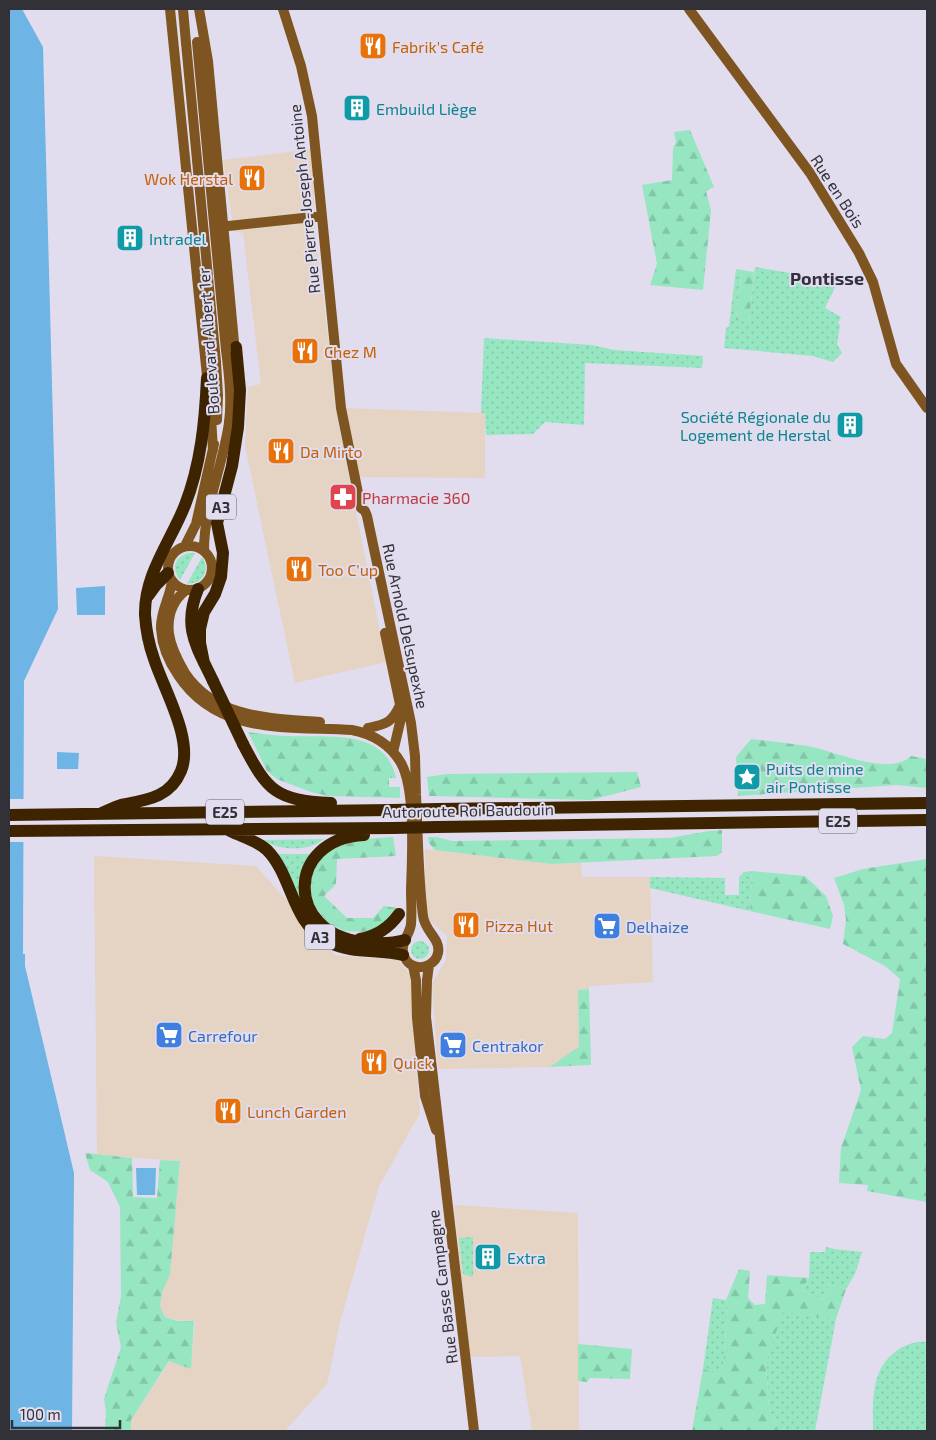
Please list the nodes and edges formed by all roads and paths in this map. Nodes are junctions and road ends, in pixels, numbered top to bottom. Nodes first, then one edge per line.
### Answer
1 (170, 9) edge
2 (183, 9) edge
3 (192, 9) edge
4 (199, 9) edge
5 (283, 9) edge
6 (689, 9) edge
7 (322, 216) junction
8 (224, 226) junction
9 (191, 230) junction
10 (333, 328) joint
11 (231, 349) junction
12 (207, 378) junction
13 (927, 408) edge
14 (213, 450) junction
15 (362, 508) junction
16 (185, 546) junction
17 (204, 550) junction
18 (170, 577) junction
19 (192, 590) junction
20 (147, 598) junction
21 (204, 663) junction
22 (400, 704) junction
23 (299, 728) junction
24 (368, 728) junction
25 (395, 751) junction
26 (414, 753) joint
27 (416, 795) junction
28 (927, 803) edge
29 (350, 810) junction
30 (100, 814) junction
31 (9, 815) edge
32 (927, 820) edge
33 (393, 828) junction
34 (228, 830) junction
35 (9, 831) edge
36 (409, 878) junction
37 (399, 914) joint
38 (429, 934) junction
39 (406, 938) junction
40 (347, 939) junction
41 (403, 955) junction
42 (430, 965) junction
43 (413, 966) junction
44 (439, 1139) junction
45 (474, 1431) edge

1 - 9 main road
2 - 14 main road, Boulevard Albert 1er, bridge
3 - 11 main road, Boulevard Albert 1er, bridge
4 - 8 main road
5 - 7 main road, Rue Pierre-Joseph Antoine
6 - 13 main road, Rue en Bois
7 - 8 main road
7 - 10 main road, Rue Pierre-Joseph Antoine
8 - 9 main road
8 - 11 main road
9 - 12 main road
10 - 15 main road, Rue Arnold Delsupexhe
11 - 17 main road, Boulevard Albert 1er
11 - 21 highway, A3
12 - 14 main road
12 - 20 highway, A3
14 - 16 main road, Boulevard Albert 1er
15 - 22 main road, Rue Arnold Delsupexhe
15 - 26 main road, Rue Arnold Delsupexhe
16 - 17 main road
16 - 18 main road, Boulevard Albert 1er
17 - 19 main road, Boulevard Albert 1er
18 - 19 main road
18 - 20 highway
18 - 23 main road, Boulevard Albert 1er
19 - 21 highway, A3
19 - 24 main road, Boulevard Albert 1er
20 - 30 highway, A3
21 - 29 highway, A3, bridge
22 - 24 main road
22 - 25 main road, Rue Arnold Delsupexhe
23 - 25 main road, Boulevard Albert 1er
23 - 36 main road
24 - 25 main road, Boulevard Albert 1er
25 - 27 main road, Rue Basse Campagne
25 - 36 main road
26 - 27 main road, Rue Basse Campagne
27 - 38 main road, Rue Basse Campagne
28 - 29 highway, Autoroute Roi Baudouin / E25, bridge
29 - 30 highway, Autoroute Roi Baudouin / E25
30 - 31 highway, Autoroute Roi Baudouin / E25
32 - 33 highway, Autoroute Roi Baudouin / E25, bridge
33 - 34 highway, Autoroute Roi Baudouin / E25
33 - 40 highway, A3
34 - 35 highway, Autoroute Roi Baudouin / E25
34 - 41 highway, A3
36 - 37 main road
36 - 39 main road
37 - 40 highway, A3
38 - 39 main road
38 - 42 main road, Rue Basse Campagne
39 - 40 highway, A3
39 - 41 main road
41 - 43 main road
42 - 43 main road
42 - 44 main road, Rue Basse Campagne
43 - 44 main road, Rue Basse Campagne
44 - 45 main road, Rue Basse Campagne

